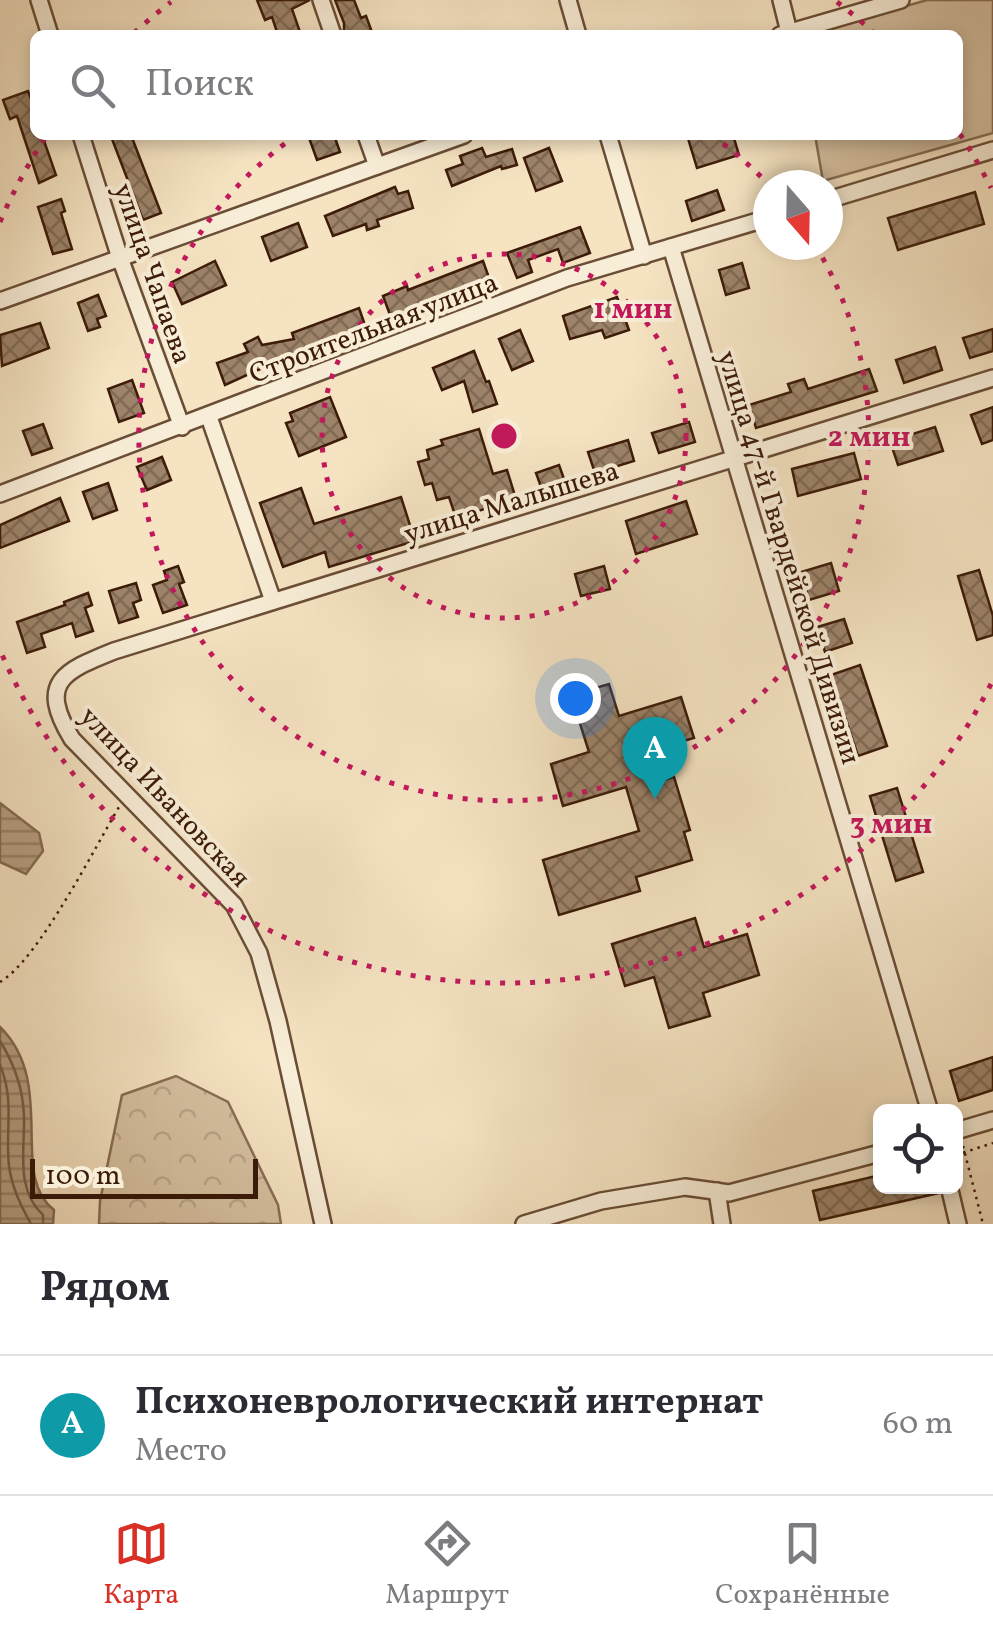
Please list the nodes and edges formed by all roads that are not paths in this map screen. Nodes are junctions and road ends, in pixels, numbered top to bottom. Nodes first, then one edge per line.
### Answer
1 (39, 0) edge
2 (322, 0) edge
3 (568, 0) edge
4 (781, 0) edge
5 (901, 0) edge
6 (48, 30) edge
7 (331, 30) edge
8 (577, 30) edge
9 (784, 30) edge
10 (798, 30) edge
11 (83, 140) edge
12 (368, 140) edge
13 (450, 140) edge
14 (609, 140) edge
15 (993, 150) edge
16 (377, 166) junction
17 (843, 195) edge
18 (753, 222) edge
19 (671, 247) junction
20 (644, 256) junction
21 (120, 258) junction
22 (0, 301) edge
23 (993, 378) edge
24 (209, 417) junction
25 (182, 428) junction
26 (734, 457) junction
27 (0, 494) edge
28 (273, 601) junction
29 (56, 689) joint
30 (928, 1104) edge
31 (993, 1120) edge
32 (963, 1129) edge
33 (873, 1156) edge
34 (717, 1192) junction
35 (951, 1194) edge
36 (324, 1224) edge
37 (524, 1224) edge
38 (722, 1224) edge
39 (958, 1224) edge

1 - 6 street
2 - 7 street
3 - 8 street
4 - 9 street
5 - 10 street
11 - 21 street, улица Чапаева
12 - 16 street
13 - 16 street
14 - 20 street
15 - 17 street
16 - 21 street
18 - 19 street, Строительная улица
19 - 20 street, Строительная улица
19 - 26 street, улица 47-й Гвардейской Дивизии
20 - 24 street, Строительная улица
21 - 22 street
21 - 25 street, улица Чапаева
23 - 26 street, улица Малышева
24 - 25 street, Строительная улица
24 - 28 street
25 - 27 street, Строительная улица
26 - 28 street, улица Малышева
26 - 30 street, улица 47-й Гвардейской Дивизии
28 - 29 street, улица Малышева
29 - 36 street, улица Ивановская
31 - 32 street
33 - 34 street
34 - 37 street
34 - 38 street
35 - 39 street

